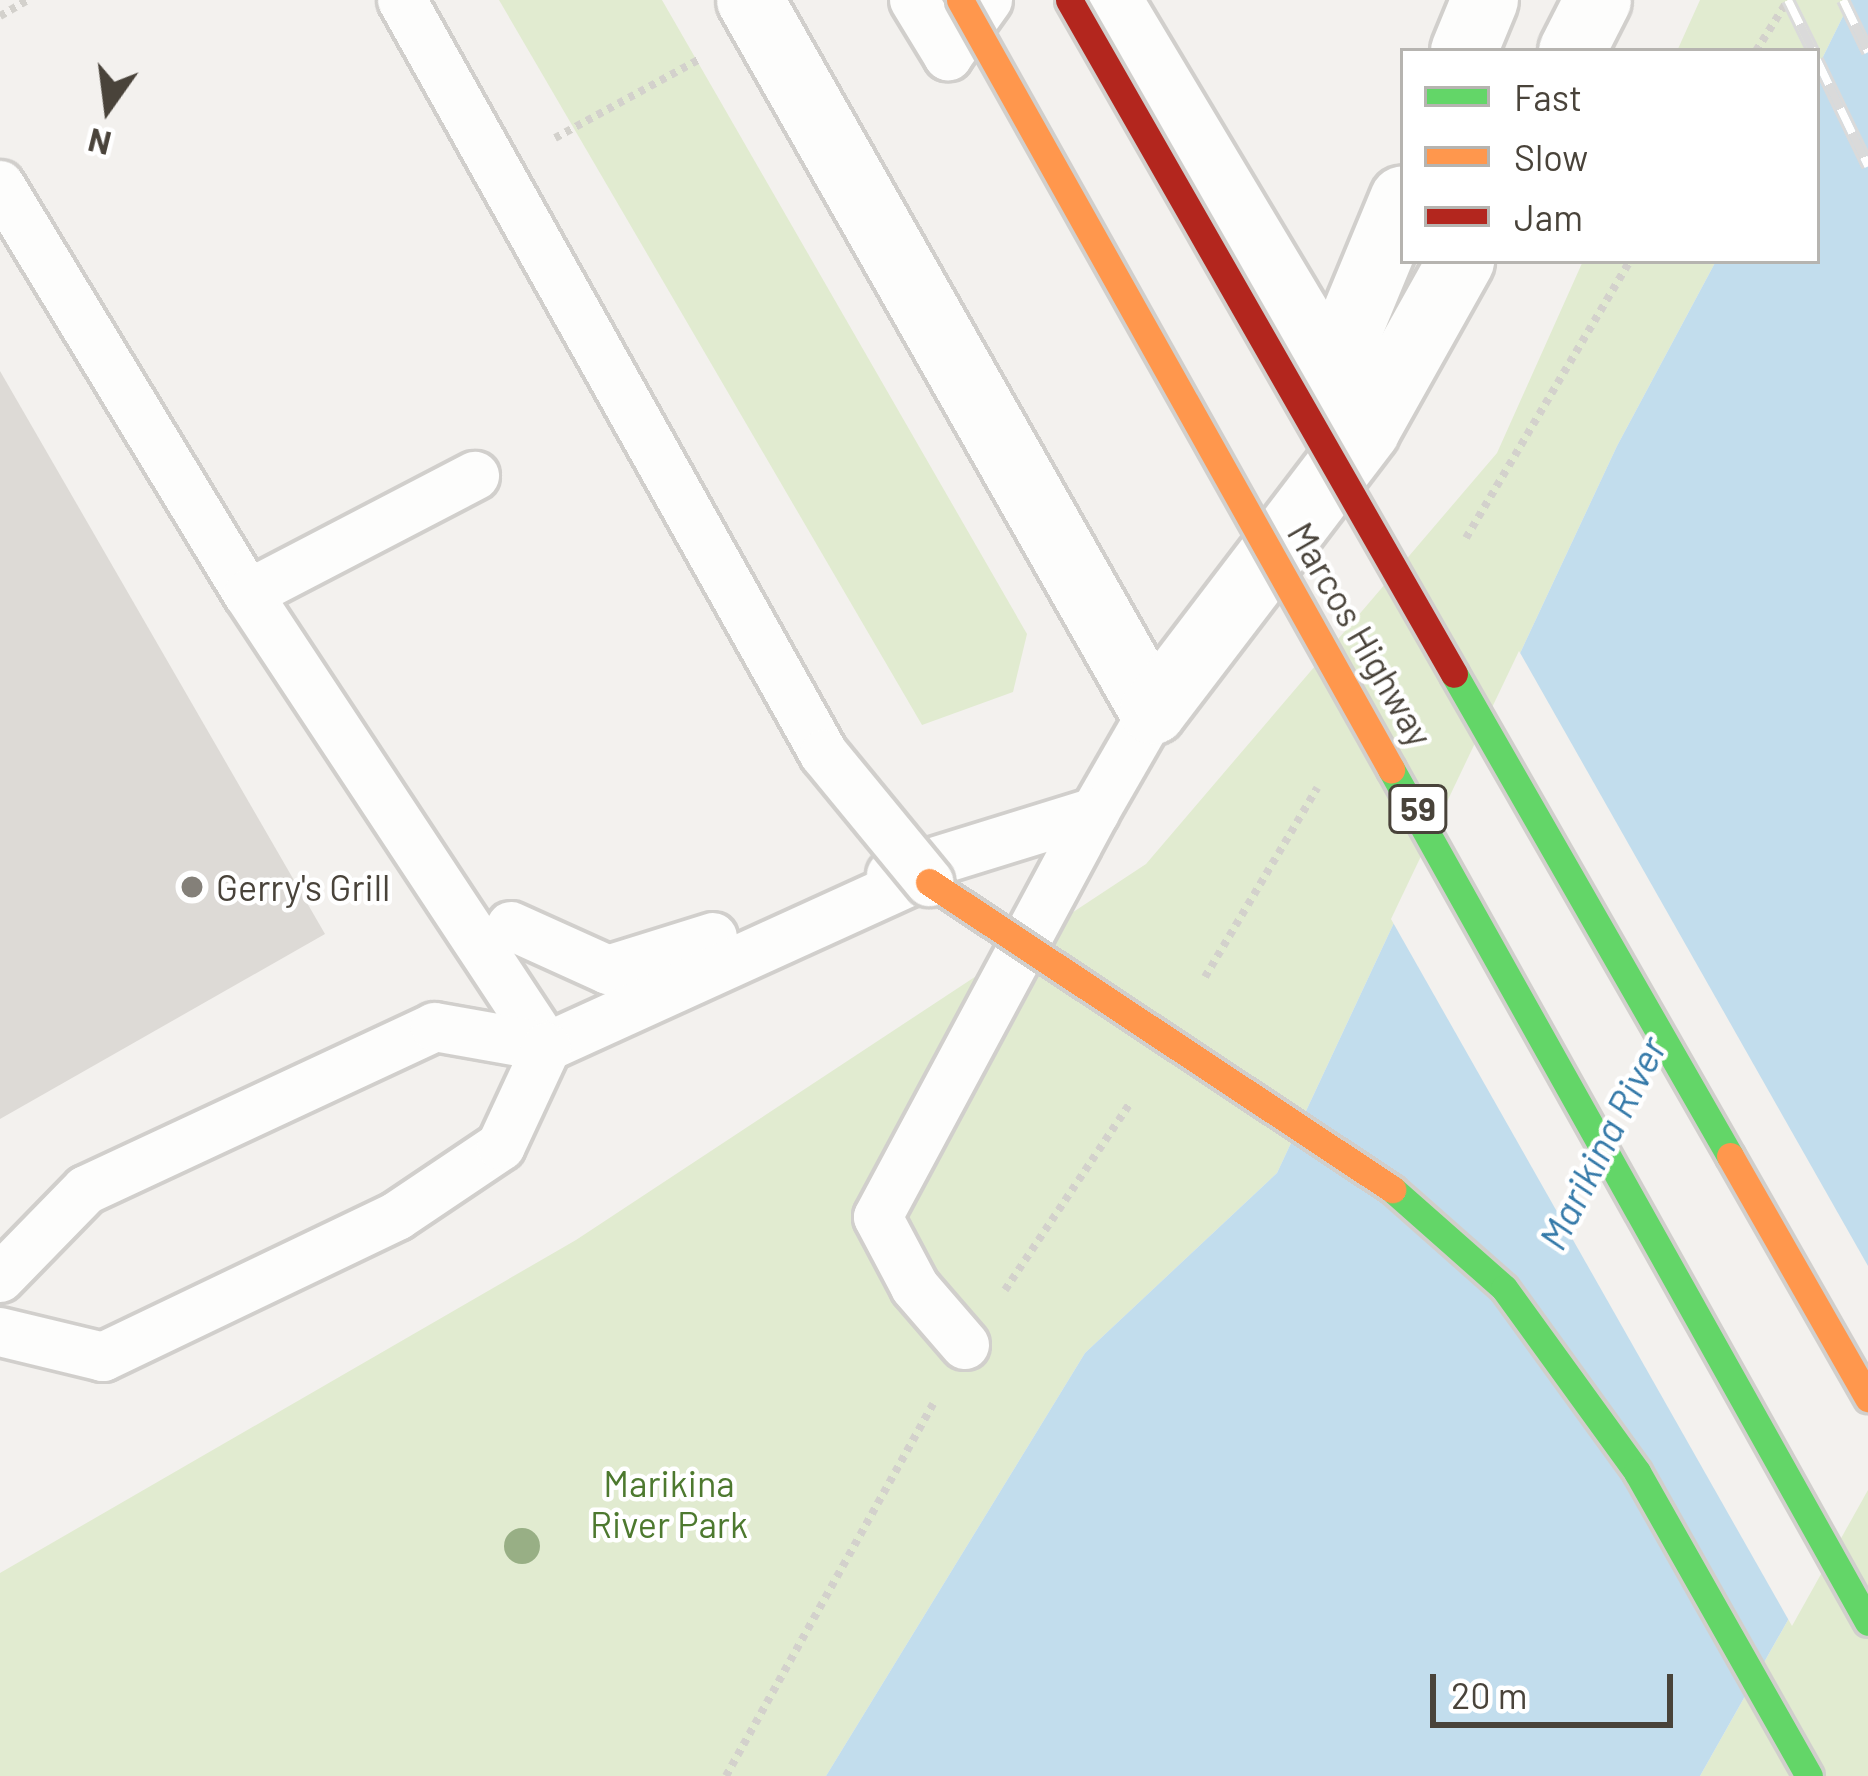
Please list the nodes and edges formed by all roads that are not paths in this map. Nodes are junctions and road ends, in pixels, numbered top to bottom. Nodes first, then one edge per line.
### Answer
1 (402, 0) edge
2 (914, 0) edge
3 (960, 0) edge
4 (988, 0) edge
5 (1069, 0) edge
6 (1108, 0) edge
7 (1485, 0) edge
8 (1598, 0) edge
9 (757, 12) edge
10 (1465, 48) edge
11 (1574, 48) edge
12 (0, 185) edge
13 (1400, 206) edge
14 (1459, 264) edge
15 (1334, 366) junction
16 (1366, 431) junction
17 (475, 476) dead end
18 (248, 594) junction
19 (1243, 595) junction
20 (1153, 711) junction
21 (1095, 812) junction
22 (927, 879) junction
23 (511, 926) dead end
24 (547, 1046) junction
25 (86, 1190) junction
26 (0, 1238) edge
27 (0, 1278) edge
28 (0, 1332) edge
29 (965, 1345) road end
30 (1868, 1399) edge
31 (1868, 1622) edge
32 (1810, 1776) edge

1 - 22 lane, bridge
2 - 4 lane
3 - 31 main road, Marcos Highway / 59, bridge
5 - 30 main road, Marcos Highway, bridge
6 - 15 street
7 - 10 street
8 - 11 street
9 - 20 street
12 - 18 lane
13 - 15 street
14 - 16 street
15 - 16 street
15 - 19 street
16 - 19 street
17 - 18 lane
18 - 24 lane
19 - 20 street
20 - 21 lane
21 - 23 lane
21 - 29 lane
22 - 24 lane
22 - 32 main road, bridge
24 - 25 lane
24 - 28 lane
25 - 26 lane
25 - 27 lane

